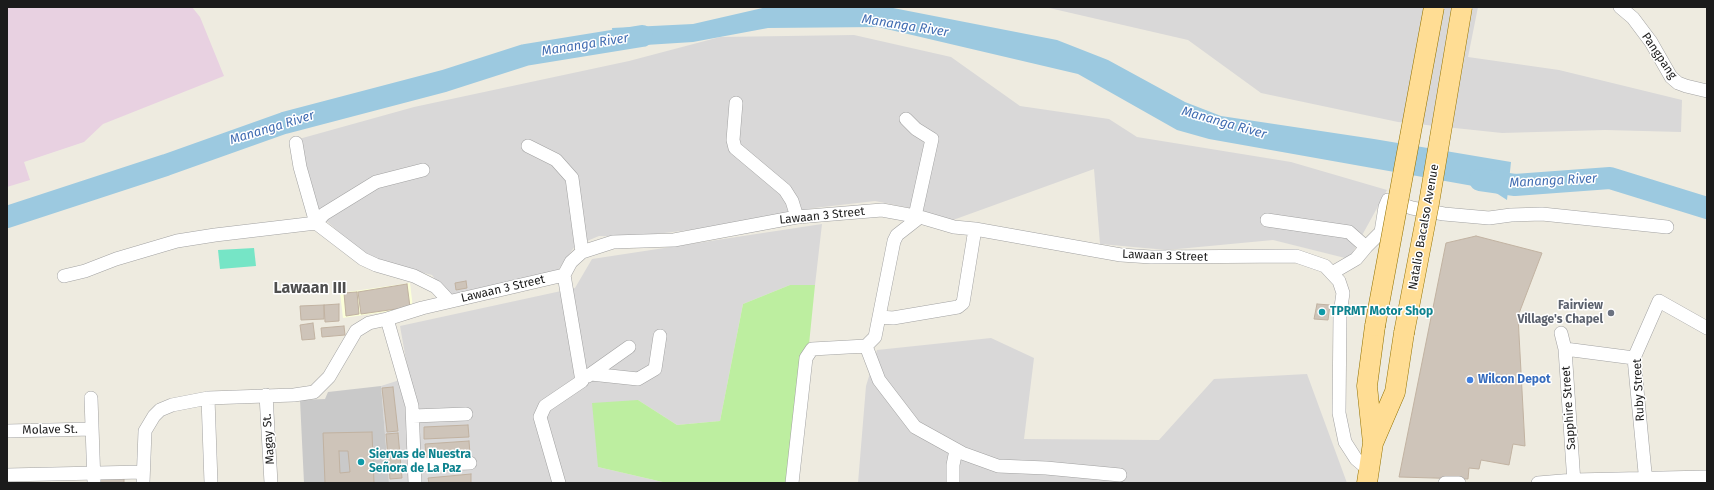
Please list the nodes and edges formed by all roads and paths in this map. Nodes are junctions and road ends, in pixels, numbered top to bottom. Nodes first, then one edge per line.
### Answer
1 (1434, 7) edge
2 (1462, 7) edge
3 (1620, 7) edge
4 (1707, 91) edge
5 (736, 103) dead end
6 (906, 119) dead end
7 (296, 143) dead end
8 (528, 146) dead end
9 (423, 170) dead end
10 (797, 217) junction
11 (917, 217) junction
12 (1267, 220) dead end
13 (316, 223) junction
14 (1667, 227) dead end
15 (975, 229) junction
16 (1366, 247) junction
17 (582, 252) junction
18 (1332, 273) junction
19 (564, 275) junction
20 (64, 276) dead end
21 (449, 301) junction
22 (880, 317) junction
23 (387, 319) junction
24 (1706, 328) edge
25 (1561, 333) dead end
26 (660, 336) dead end
27 (1707, 340) edge
28 (629, 346) dead end
29 (866, 346) junction
30 (1565, 349) junction
31 (1634, 358) junction
32 (586, 377) junction
33 (266, 395) junction
34 (91, 398) dead end
35 (208, 398) junction
36 (466, 414) dead end
37 (413, 416) junction
38 (92, 429) junction
39 (7, 431) edge
40 (1373, 443) junction
41 (956, 450) junction
42 (470, 463) dead end
43 (415, 465) junction
44 (7, 475) edge
45 (1120, 475) dead end
46 (1368, 476) edge
47 (143, 477) edge
48 (1707, 477) edge
49 (93, 478) edge
50 (1646, 481) edge
51 (1574, 482) edge
52 (212, 483) edge
53 (272, 483) edge
54 (415, 483) edge
55 (560, 483) edge
56 (792, 483) edge
57 (953, 483) edge
58 (1446, 483) edge
59 (1459, 483) edge
60 (1538, 483) edge

1 - 40 main road, Natalio Bacalso Avenue, bridge
2 - 40 main road, Natalio Bacalso Avenue, bridge
3 - 4 street, Pangpang
5 - 10 street
6 - 11 street
7 - 13 street
8 - 17 street
9 - 13 street
10 - 11 street, Lawaan 3 Street
10 - 17 street, Lawaan 3 Street
11 - 15 street, Lawaan 3 Street
11 - 22 street
12 - 16 street
13 - 20 street
13 - 21 street
14 - 16 street
15 - 18 street, Lawaan 3 Street
15 - 22 street
16 - 18 street
17 - 19 street, Lawaan 3 Street
18 - 46 street, Lawaan 3 Street
19 - 21 street, Lawaan 3 Street
19 - 32 street
21 - 23 street, Lawaan 3 Street
22 - 29 street
23 - 33 street, Lawaan 3 Street
23 - 37 street
24 - 27 street
24 - 31 street, Ruby Street
25 - 30 street, Sapphire Street
26 - 32 street
28 - 32 street
29 - 41 street
29 - 56 street
30 - 31 street
30 - 51 street, Sapphire Street
31 - 50 street, Ruby Street
32 - 55 street
33 - 35 street, Lawaan 3 Street
33 - 53 street, Magay St.
34 - 38 street
35 - 47 street, Lawaan 3 Street
35 - 52 street
36 - 37 street
37 - 43 street
38 - 39 street, Molave St.
38 - 49 street
40 - 46 main road, Natalio Bacalso Avenue
41 - 45 street
41 - 57 street
42 - 43 street
43 - 54 street
44 - 49 street
47 - 49 street
48 - 50 street
50 - 51 street
51 - 60 street
58 - 59 street

